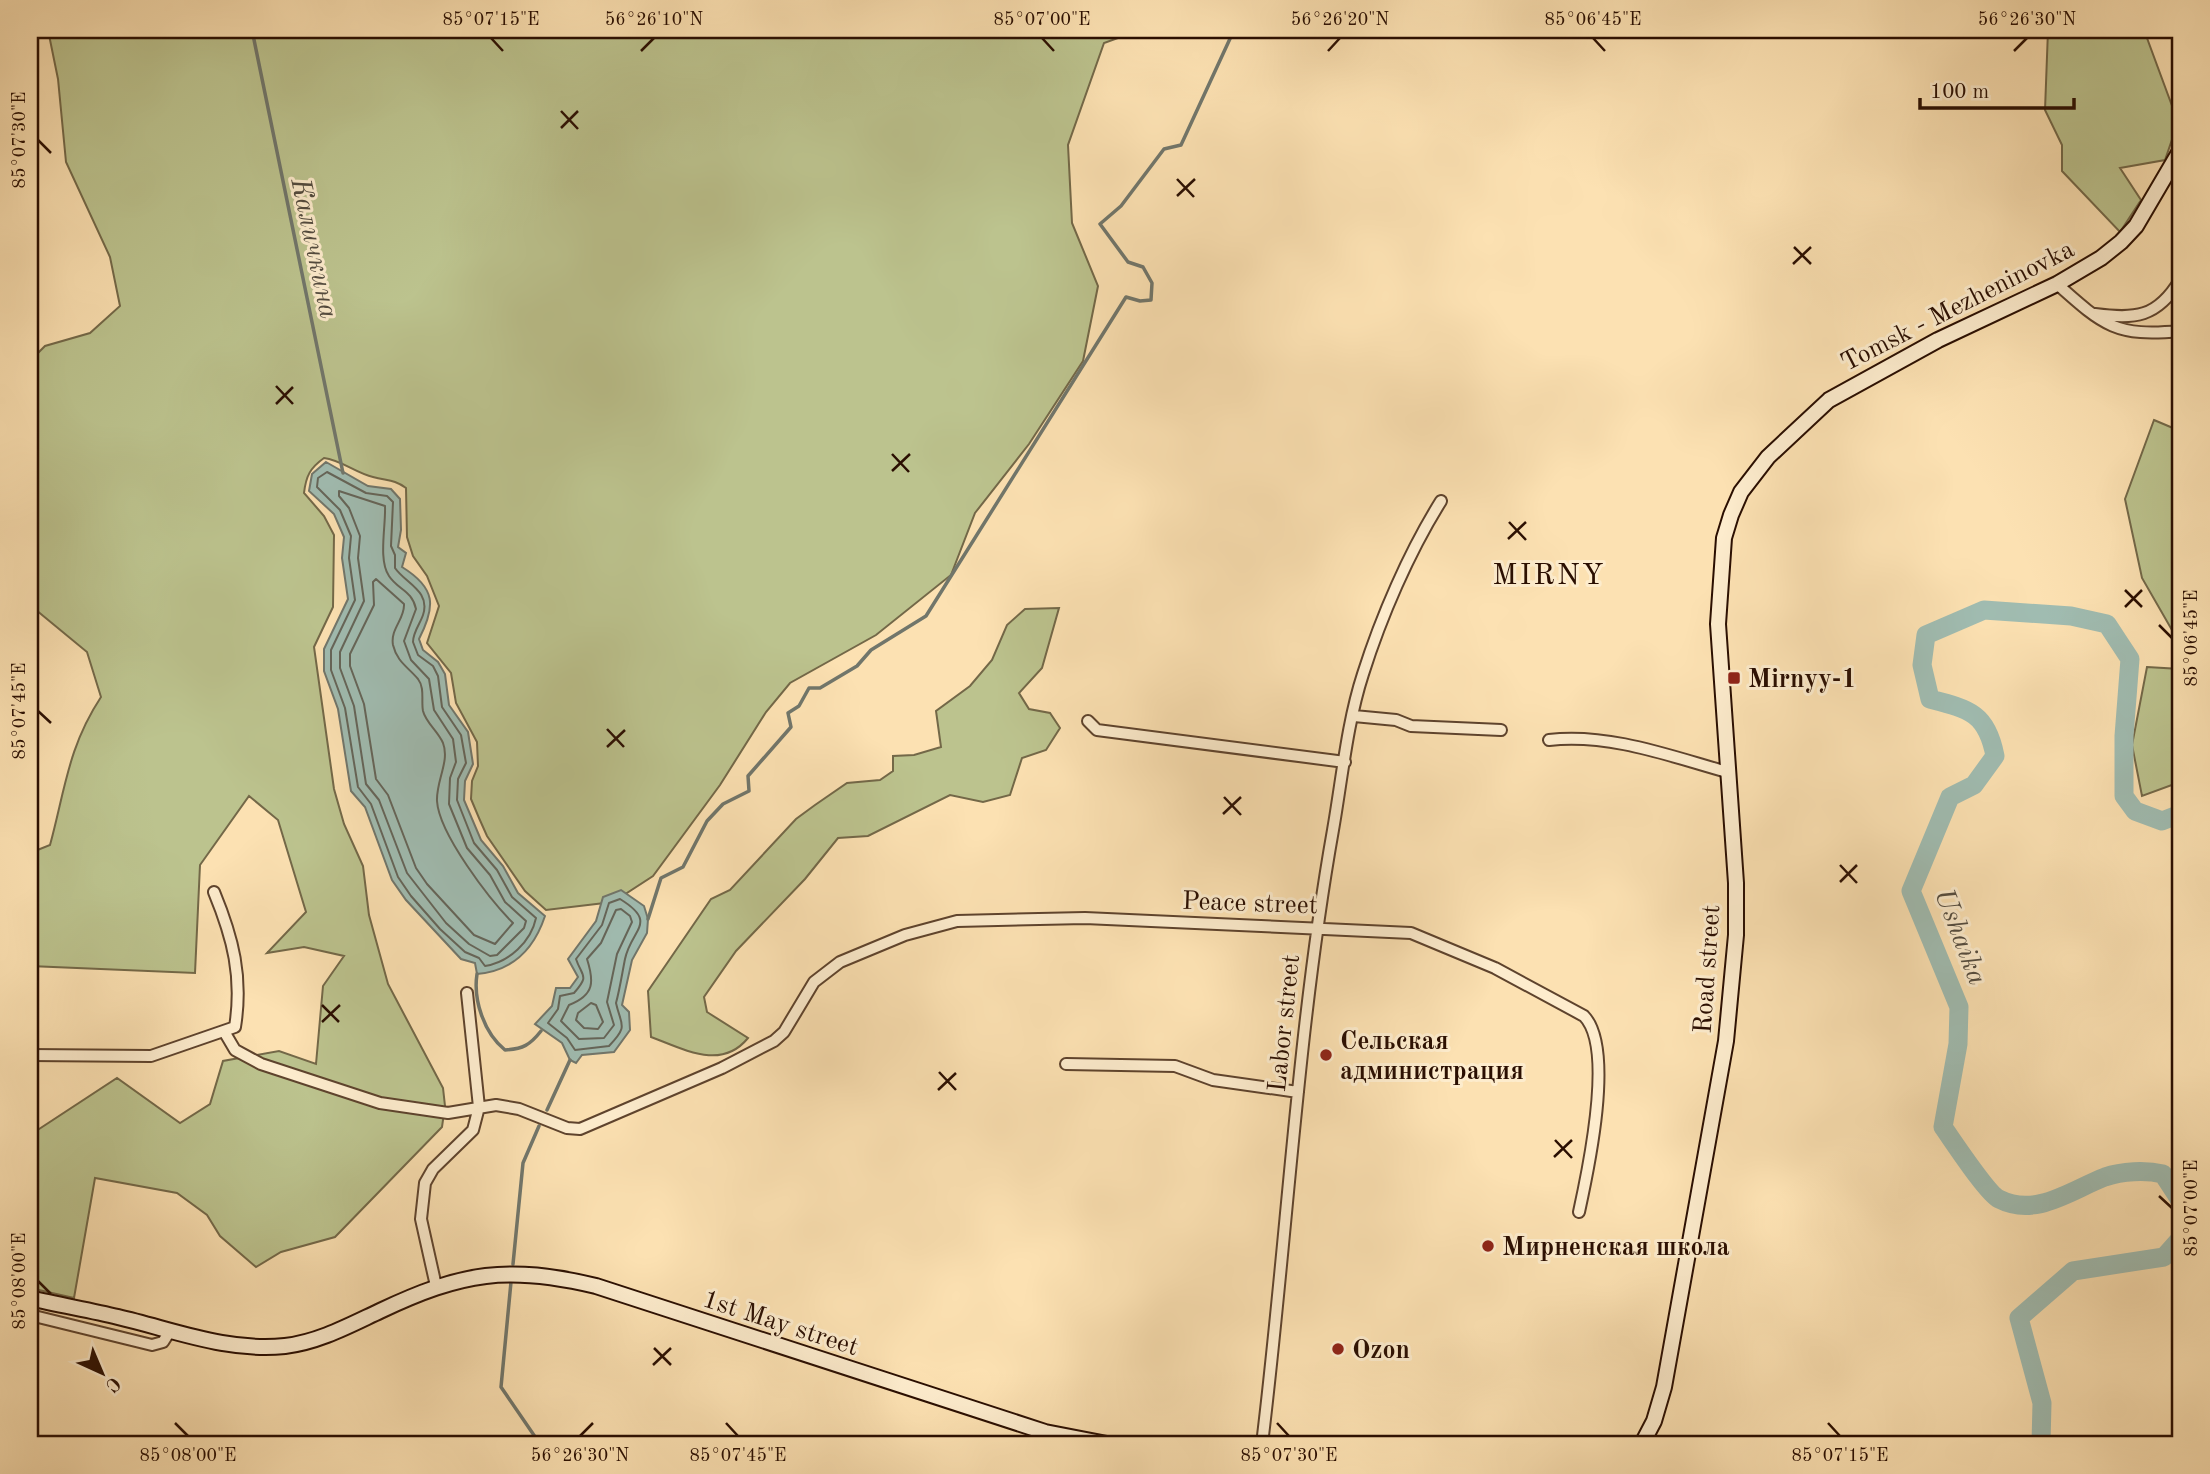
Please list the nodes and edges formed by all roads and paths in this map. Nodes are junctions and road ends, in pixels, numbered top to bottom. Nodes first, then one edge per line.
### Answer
1 (2180, 151) edge
2 (2180, 280) edge
3 (2057, 284) junction
4 (2089, 313) junction
5 (2180, 331) edge
6 (1741, 492) joint
7 (1441, 501) dead end
8 (1354, 716) junction
9 (1088, 722) dead end
10 (1501, 730) dead end
11 (1549, 740) dead end
12 (1345, 762) junction
13 (1727, 772) junction
14 (214, 892) dead end
15 (1316, 927) junction
16 (467, 993) dead end
17 (225, 1033) junction
18 (30, 1055) edge
19 (1066, 1064) dead end
20 (1298, 1092) junction
21 (479, 1107) junction
22 (1579, 1213) dead end
23 (436, 1286) junction
24 (30, 1298) edge
25 (30, 1315) edge
26 (170, 1331) junction
27 (1107, 1444) edge
28 (1262, 1444) edge
29 (1643, 1444) edge

1 - 3 street, Tomsk - Mezheninovka
2 - 4 street
3 - 4 street
3 - 6 street, Tomsk - Mezheninovka
4 - 5 street
6 - 13 street, Road street
7 - 8 street, Labor street
8 - 10 street
8 - 12 street, Labor street
9 - 12 street
11 - 13 street
12 - 15 street, Labor street
13 - 29 street, Road street
14 - 17 street
15 - 20 street, Labor street
15 - 21 street, Peace street
15 - 22 street, Peace street
16 - 21 street
17 - 18 street
17 - 21 street, Peace street
19 - 20 street
20 - 28 street, Labor street
21 - 23 street
23 - 26 street
23 - 27 street, 1st May street
24 - 26 street
25 - 26 street

